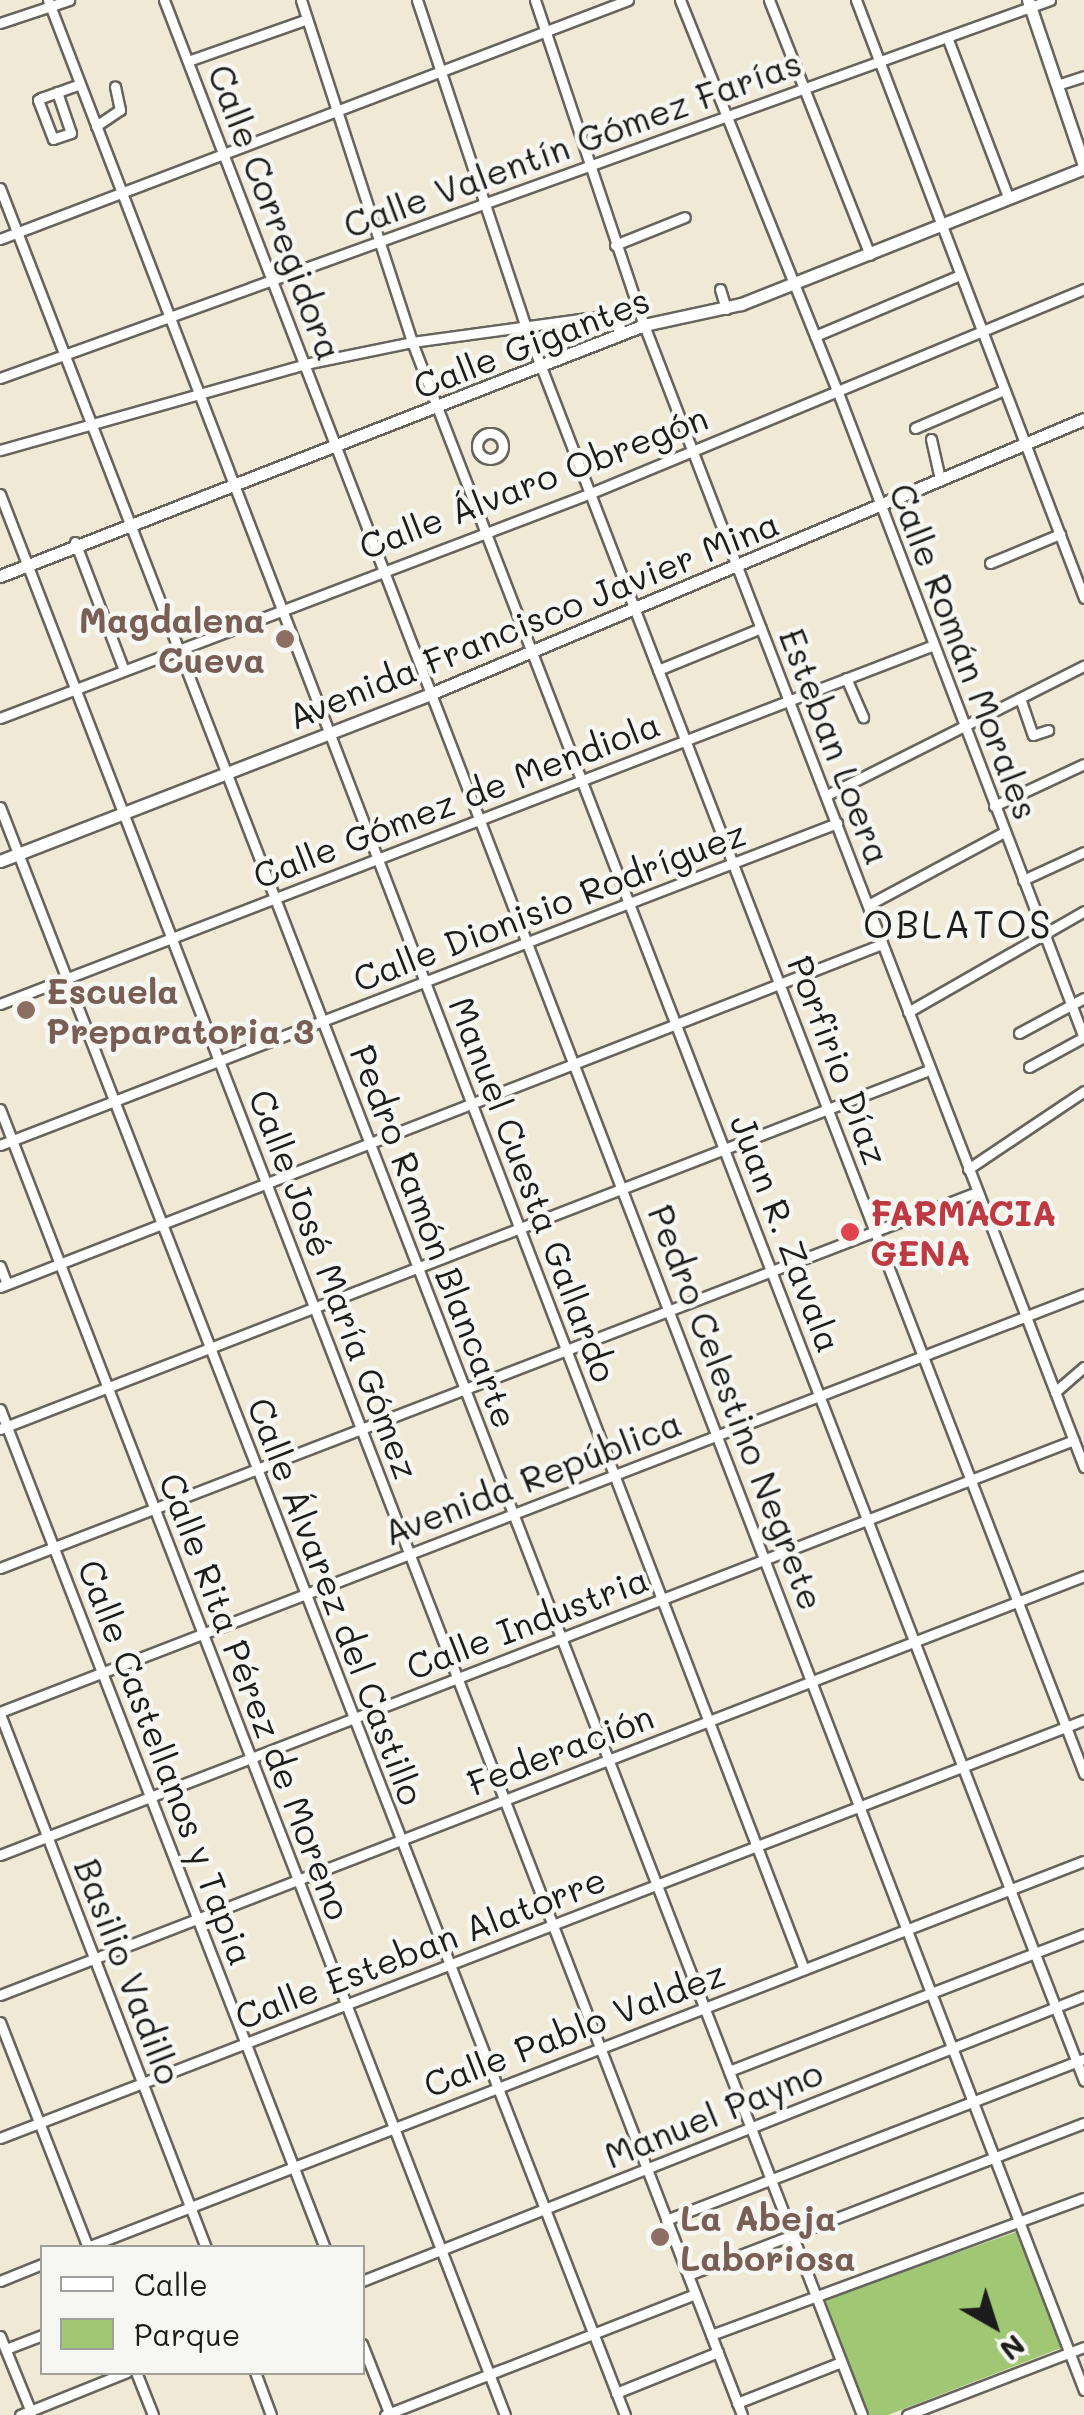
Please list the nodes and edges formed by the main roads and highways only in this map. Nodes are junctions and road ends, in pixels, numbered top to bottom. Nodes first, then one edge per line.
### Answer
1 (1029, 4) edge
2 (1084, 166) edge
3 (616, 314) road end
4 (620, 334) junction
5 (1084, 420) edge
6 (0, 576) edge
7 (0, 861) edge

1 - 2 main road
2 - 4 main road, Calle Gigantes
3 - 4 main road
4 - 6 main road, Calle Gigantes
5 - 7 main road, Avenida Francisco Javier Mina

